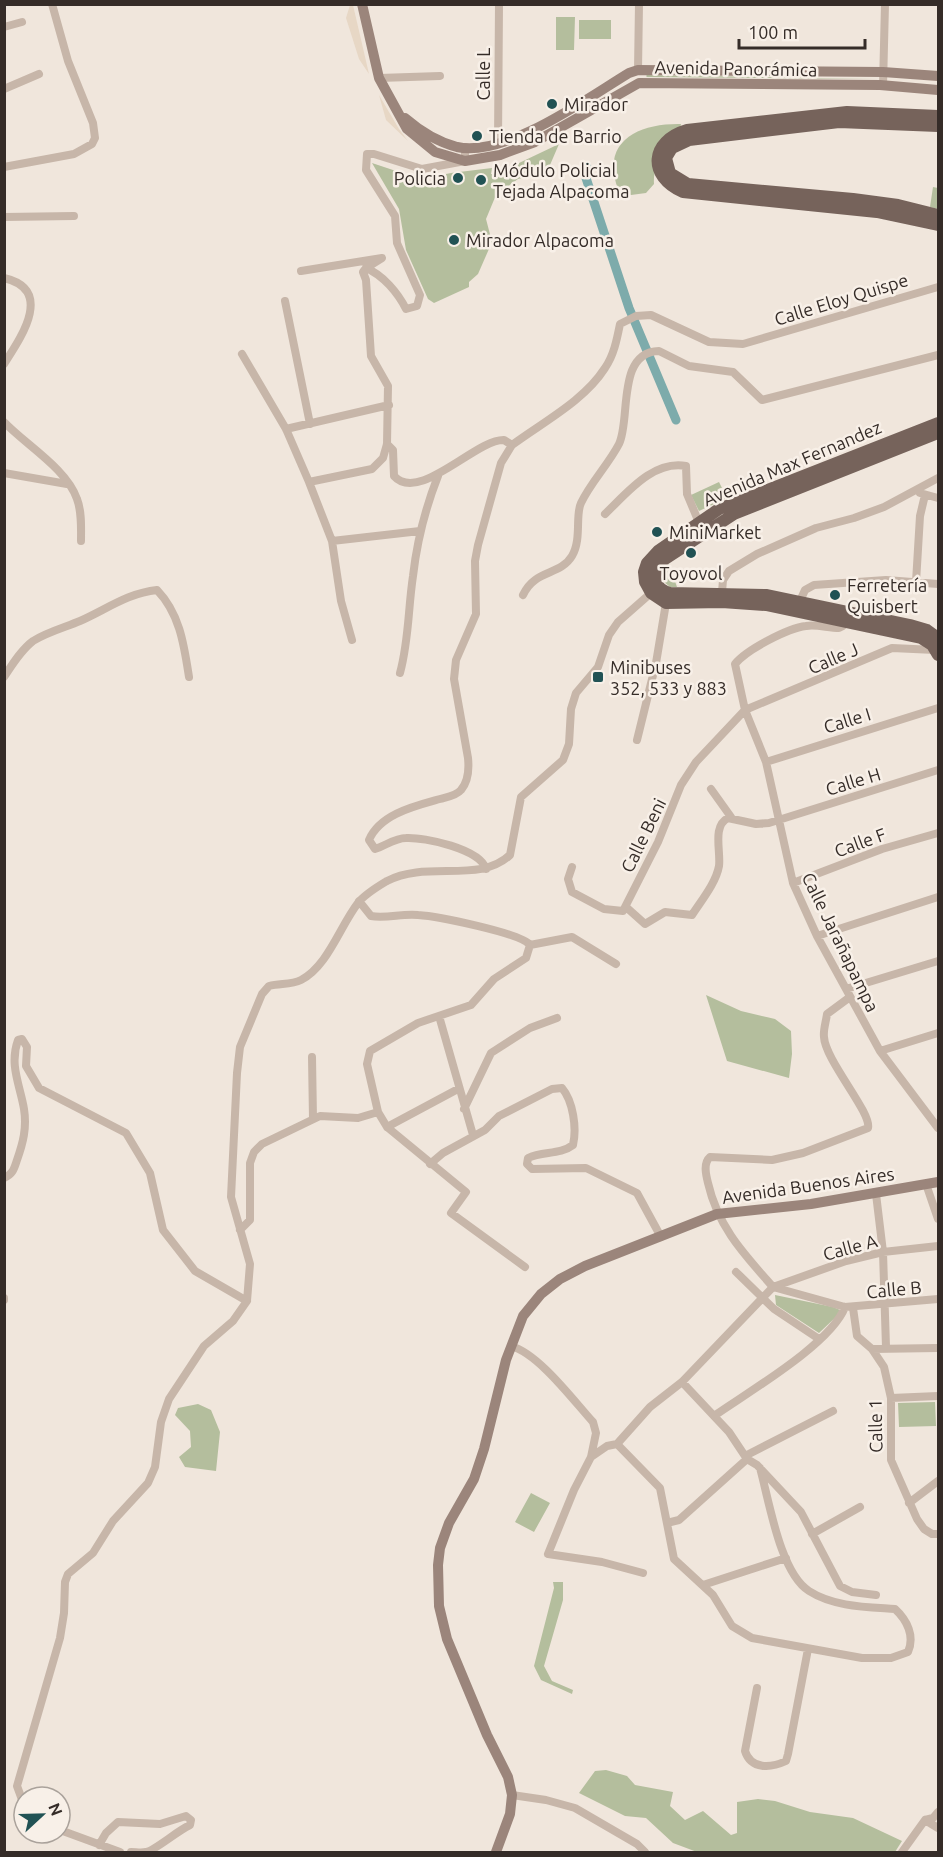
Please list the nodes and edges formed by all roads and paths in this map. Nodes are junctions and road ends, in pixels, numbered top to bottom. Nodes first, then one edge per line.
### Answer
1 (52, 4) edge
2 (362, 4) edge
3 (499, 4) edge
4 (639, 4) edge
5 (885, 4) edge
6 (22, 22) dead end
7 (4, 27) edge
8 (638, 70) junction
9 (883, 72) junction
10 (39, 74) dead end
11 (440, 76) dead end
12 (939, 76) edge
13 (379, 78) junction
14 (639, 83) junction
15 (884, 86) junction
16 (4, 89) edge
17 (939, 90) edge
18 (401, 115) junction
19 (939, 116) edge
20 (848, 117) junction
21 (939, 126) edge
22 (498, 144) junction
23 (465, 147) junction
24 (500, 155) junction
25 (465, 161) junction
26 (4, 167) edge
27 (911, 213) junction
28 (939, 215) edge
29 (74, 216) dead end
30 (4, 218) edge
31 (939, 225) edge
32 (366, 268) junction
33 (301, 271) dead end
34 (4, 278) edge
35 (939, 287) edge
36 (285, 301) dead end
37 (242, 354) dead end
38 (939, 355) edge
39 (4, 364) edge
40 (389, 405) junction
41 (4, 422) edge
42 (939, 423) edge
43 (310, 424) junction
44 (286, 429) junction
45 (939, 433) edge
46 (387, 444) junction
47 (512, 446) junction
48 (4, 473) edge
49 (438, 476) junction
50 (939, 478) edge
51 (309, 482) junction
52 (67, 484) junction
53 (913, 490) junction
54 (925, 495) junction
55 (939, 498) edge
56 (605, 514) dead end
57 (701, 527) junction
58 (420, 531) junction
59 (81, 541) dead end
60 (332, 541) junction
61 (916, 582) junction
62 (939, 584) edge
63 (655, 590) junction
64 (523, 595) dead end
65 (722, 597) junction
66 (666, 603) junction
67 (799, 606) junction
68 (842, 615) junction
69 (352, 640) dead end
70 (938, 647) edge
71 (400, 673) dead end
72 (4, 677) edge
73 (189, 677) dead end
74 (939, 708) edge
75 (745, 710) junction
76 (637, 740) dead end
77 (766, 762) junction
78 (939, 770) edge
79 (711, 789) dead end
80 (731, 817) junction
81 (777, 820) junction
82 (939, 833) edge
83 (572, 867) dead end
84 (486, 869) junction
85 (793, 883) junction
86 (939, 897) edge
87 (359, 901) junction
88 (626, 907) junction
89 (817, 936) junction
90 (530, 945) junction
91 (939, 961) edge
92 (616, 964) dead end
93 (848, 993) junction
94 (439, 1016) junction
95 (557, 1018) dead end
96 (939, 1033) edge
97 (880, 1050) junction
98 (312, 1057) dead end
99 (458, 1089) junction
100 (464, 1108) junction
101 (378, 1112) junction
102 (313, 1119) junction
103 (387, 1127) junction
104 (939, 1128) edge
105 (472, 1135) junction
106 (430, 1164) junction
107 (4, 1178) edge
108 (939, 1182) edge
109 (926, 1184) junction
110 (876, 1194) junction
111 (717, 1214) junction
112 (939, 1219) edge
113 (240, 1230) junction
114 (660, 1237) junction
115 (939, 1246) edge
116 (883, 1252) junction
117 (525, 1266) dead end
118 (736, 1272) dead end
119 (773, 1287) junction
120 (763, 1299) junction
121 (939, 1299) edge
122 (246, 1302) junction
123 (884, 1305) junction
124 (849, 1307) junction
125 (819, 1339) junction
126 (511, 1346) junction
127 (886, 1347) junction
128 (939, 1348) edge
129 (872, 1349) junction
130 (682, 1382) junction
131 (939, 1396) edge
132 (891, 1398) junction
133 (833, 1411) dead end
134 (714, 1416) junction
135 (616, 1444) junction
136 (591, 1456) junction
137 (746, 1457) junction
138 (760, 1467) junction
139 (939, 1481) edge
140 (909, 1503) junction
141 (860, 1507) dead end
142 (667, 1523) junction
143 (812, 1534) junction
144 (939, 1534) edge
145 (786, 1558) junction
146 (643, 1573) dead end
147 (703, 1585) junction
148 (876, 1595) dead end
149 (808, 1648) junction
150 (757, 1688) dead end
151 (17, 1785) edge
152 (512, 1795) junction
153 (939, 1812) edge
154 (925, 1820) junction
155 (939, 1828) edge
156 (72, 1835) edge
157 (99, 1845) junction
158 (120, 1852) edge
159 (131, 1852) edge
160 (496, 1852) edge
161 (644, 1852) edge
162 (902, 1852) edge

1 - 26 street
2 - 13 main road, Avenida Panorámica
3 - 22 street, Calle L
4 - 8 street
5 - 9 street
6 - 7 street
8 - 9 main road, Avenida Panorámica
8 - 14 main road
8 - 22 main road, Avenida Panorámica
9 - 12 main road, Avenida Panorámica
9 - 15 street
10 - 16 street
11 - 13 street
13 - 18 main road, Avenida Panorámica
14 - 15 main road, Avenida Panorámica
14 - 24 main road, Avenida Panorámica
15 - 17 main road, Avenida Panorámica
18 - 23 main road
18 - 25 main road, Avenida Panorámica
19 - 20 main road
20 - 21 main road
20 - 27 main road
22 - 23 main road, Avenida Panorámica
22 - 24 main road
23 - 25 street
24 - 25 main road, Avenida Panorámica
25 - 32 street
27 - 28 main road
27 - 31 main road
29 - 30 street
32 - 33 street
32 - 40 street
34 - 39 street
35 - 47 street, Calle Eloy Quispe
36 - 43 street
37 - 44 street
38 - 64 street
40 - 43 street
40 - 46 street
41 - 52 street
42 - 57 main road, Avenida Max Fernandez
43 - 44 street
44 - 51 street
45 - 57 main road, Avenida Max Fernandez
46 - 49 street
46 - 51 street
47 - 49 street
47 - 84 street
48 - 52 street
49 - 58 street
50 - 53 street
51 - 60 street
52 - 59 street
53 - 54 street
53 - 65 street
54 - 55 street
54 - 61 street
56 - 57 street
57 - 63 main road, Avenida Max Fernandez
58 - 60 street
58 - 71 street
60 - 69 street
61 - 62 street
61 - 67 street
63 - 65 main road
63 - 66 main road
63 - 84 street
65 - 66 main road
65 - 67 main road
66 - 76 street
67 - 68 main road
68 - 70 main road
68 - 75 street, Calle Jarañapampa
70 - 75 street, Calle J
72 - 73 street
74 - 77 street, Calle I
75 - 77 street, Calle Jarañapampa
75 - 88 street, Calle Beni
77 - 81 street, Calle Jarañapampa
78 - 81 street, Calle H
79 - 80 street
80 - 81 street, Calle H
80 - 88 street
81 - 85 street, Calle Jarañapampa
82 - 85 street, Calle F
83 - 88 street
84 - 87 street
85 - 89 street, Calle Jarañapampa
86 - 89 street
87 - 90 street
87 - 113 street
89 - 93 street, Calle Jarañapampa
90 - 92 street
90 - 94 street
91 - 93 street
93 - 97 street, Calle Jarañapampa
93 - 111 street
94 - 99 street
94 - 101 street
95 - 100 street
96 - 97 street
97 - 104 street, Calle Jarañapampa
98 - 102 street
99 - 100 street
99 - 103 street
100 - 105 street
101 - 102 street
101 - 103 street
102 - 113 street
103 - 106 street
105 - 106 street
105 - 114 street
106 - 117 street
107 - 122 street
108 - 109 main road, Avenida Buenos Aires
109 - 110 main road, Avenida Buenos Aires
109 - 112 street
110 - 111 main road, Avenida Buenos Aires
110 - 116 street
111 - 114 main road, Avenida Buenos Aires
111 - 119 street
113 - 122 street
114 - 126 main road, Avenida Buenos Aires
115 - 116 street, Calle A
116 - 119 street, Calle A
116 - 123 street
118 - 120 street
119 - 120 street
119 - 124 street
120 - 125 street
120 - 130 street
121 - 123 street, Calle B
122 - 151 street
123 - 124 street, Calle B
123 - 127 street
124 - 125 street
124 - 129 street, Calle 1
125 - 134 street
126 - 136 street
126 - 152 main road, Avenida Buenos Aires
127 - 128 street
127 - 129 street
129 - 132 street, Calle 1
130 - 134 street
130 - 135 street
131 - 132 street
132 - 140 street, Calle 1
133 - 137 street
134 - 137 street
135 - 136 street
135 - 142 street
136 - 146 street
137 - 138 street
137 - 142 street
138 - 143 street
138 - 145 street
139 - 140 street
140 - 144 street
141 - 143 street
142 - 147 street
143 - 148 street
145 - 147 street
145 - 149 street
147 - 149 street
149 - 150 street
152 - 160 main road, Avenida Buenos Aires
152 - 161 street
153 - 154 street
154 - 155 street
154 - 162 street
156 - 157 street
157 - 158 street
157 - 159 street

